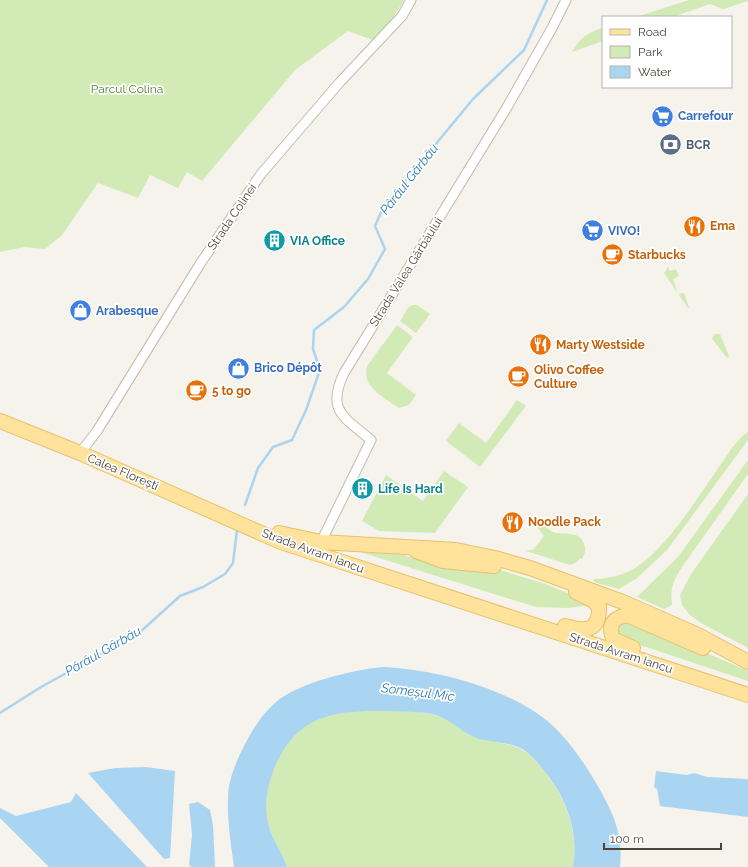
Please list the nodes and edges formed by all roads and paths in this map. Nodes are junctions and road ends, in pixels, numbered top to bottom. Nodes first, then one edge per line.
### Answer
1 (411, 0) edge
2 (566, 0) edge
3 (0, 421) edge
4 (80, 453) junction
5 (239, 522) junction
6 (321, 542) junction
7 (403, 546) junction
8 (521, 620) junction
9 (748, 662) edge
10 (748, 666) edge
11 (748, 688) edge
12 (748, 695) edge

1 - 4 street, Strada Colinei
2 - 6 street, Strada Valea Gârbăului
3 - 4 main road, Calea Florești
4 - 5 main road, Calea Florești
5 - 6 main road, Strada Avram Iancu
5 - 8 main road, Strada Avram Iancu
6 - 7 main road, Strada Avram Iancu
7 - 8 main road
7 - 9 main road, Strada Avram Iancu
8 - 12 main road, Strada Avram Iancu
10 - 11 main road

